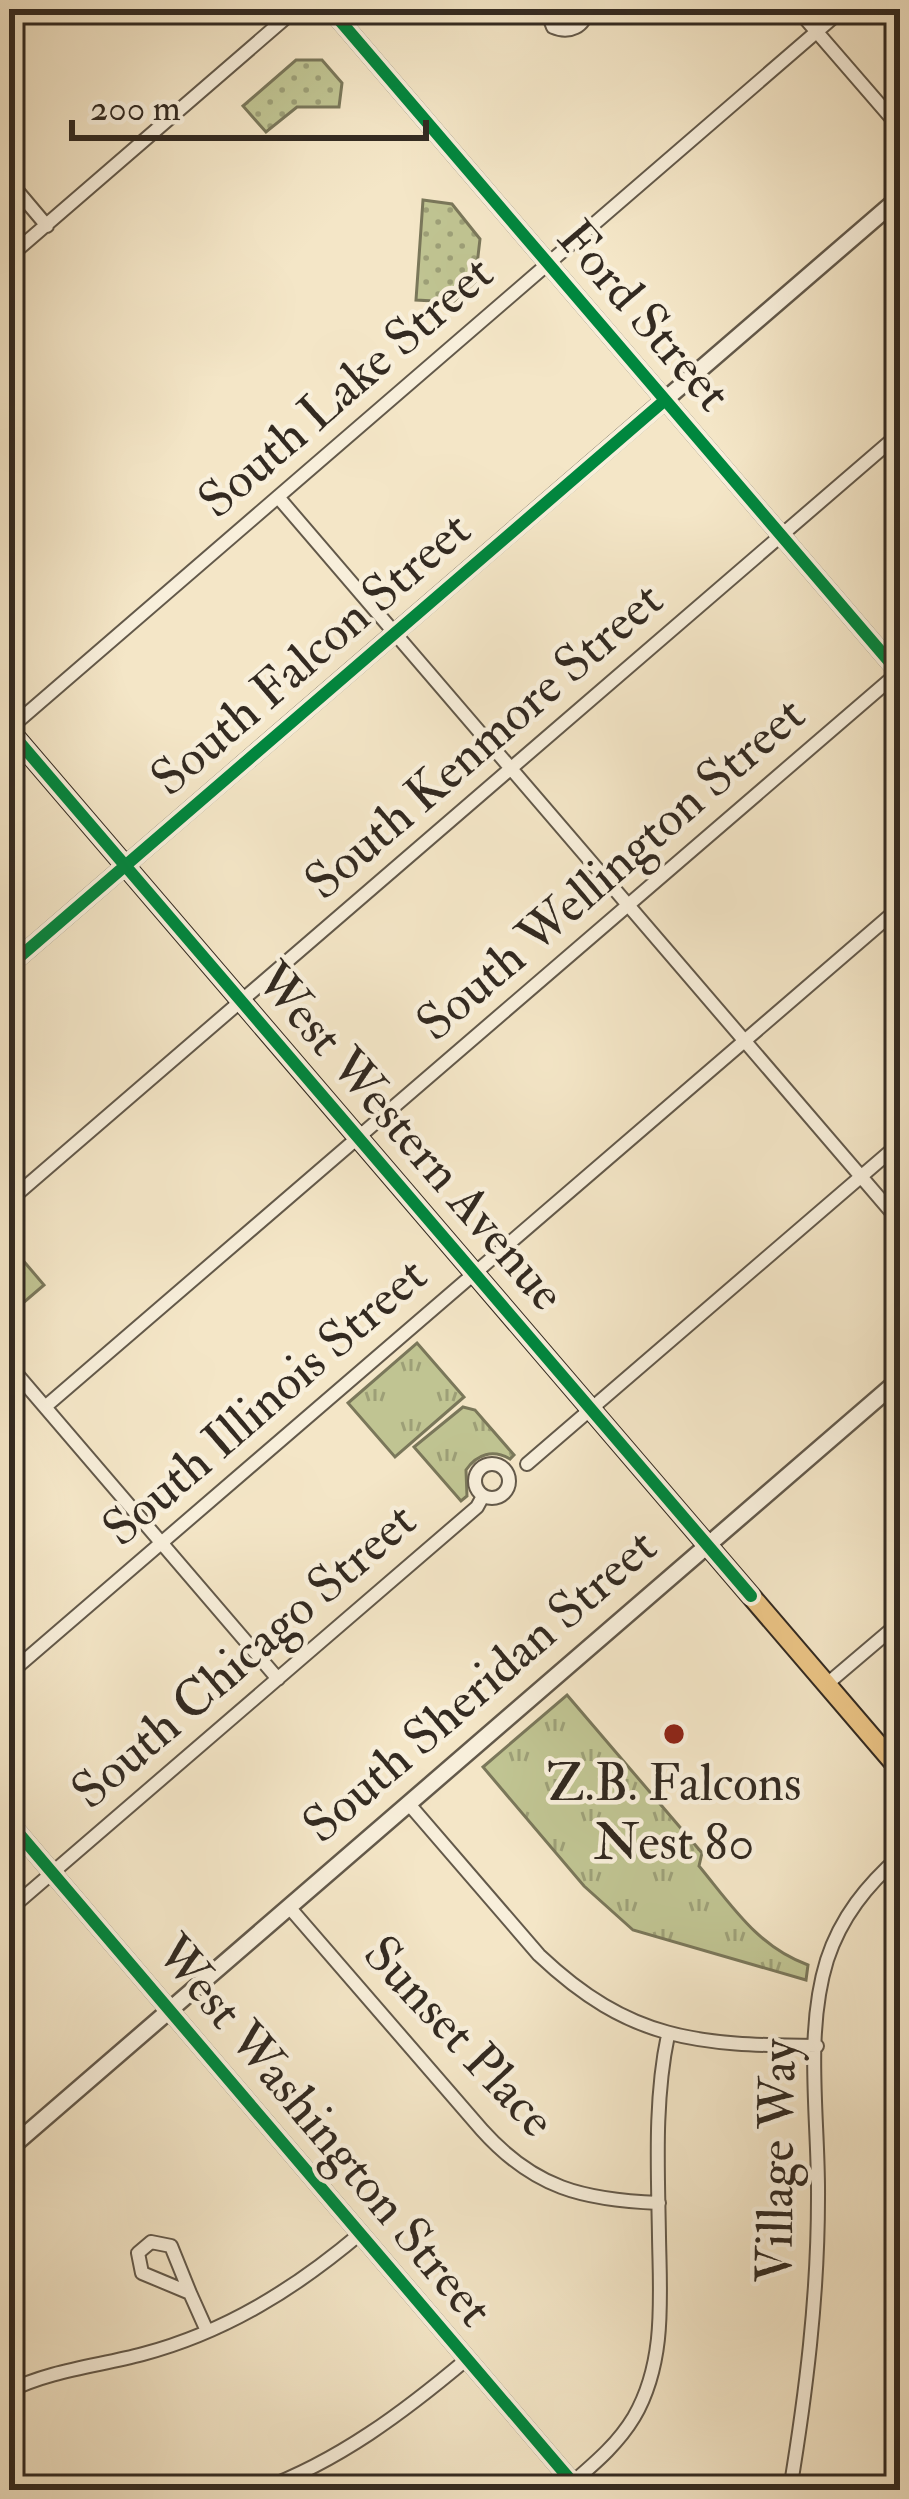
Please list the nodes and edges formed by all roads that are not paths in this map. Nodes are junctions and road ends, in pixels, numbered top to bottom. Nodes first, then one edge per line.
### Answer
1 (296, 9) edge
2 (330, 9) edge
3 (546, 9) edge
4 (586, 9) edge
5 (797, 9) edge
6 (843, 9) edge
7 (817, 32) junction
8 (900, 128) edge
9 (9, 181) edge
10 (900, 197) edge
11 (47, 226) junction
12 (9, 257) edge
13 (547, 265) junction
14 (664, 400) junction
15 (900, 433) edge
16 (278, 497) junction
17 (782, 535) junction
18 (395, 632) junction
19 (900, 672) edge
20 (9, 730) edge
21 (512, 768) junction
22 (126, 866) junction
23 (629, 904) junction
24 (900, 907) edge
25 (9, 966) edge
26 (242, 1001) junction
27 (746, 1040) junction
28 (358, 1137) junction
29 (900, 1143) edge
30 (861, 1177) junction
31 (9, 1202) edge
32 (900, 1222) edge
33 (475, 1273) junction
34 (9, 1365) edge
35 (900, 1379) edge
36 (45, 1407) junction
37 (592, 1408) junction
38 (527, 1464) dead end
39 (483, 1496) dead end
40 (161, 1543) junction
41 (708, 1546) junction
42 (900, 1622) edge
43 (9, 1675) edge
44 (278, 1679) junction
45 (827, 1684) junction
46 (900, 1770) edge
47 (408, 1803) junction
48 (9, 1822) edge
49 (900, 1856) edge
50 (52, 1873) junction
51 (289, 1907) junction
52 (9, 1910) edge
53 (170, 2009) junction
54 (668, 2035) junction
55 (817, 2046) junction
56 (9, 2149) edge
57 (658, 2203) junction
58 (361, 2233) junction
59 (190, 2293) junction
60 (207, 2331) junction
61 (467, 2359) junction
62 (9, 2391) edge
63 (572, 2488) edge
64 (260, 2490) edge
65 (790, 2490) edge

1 - 11 street
2 - 13 street, Ford Street
3 - 4 street
5 - 7 street
6 - 7 street, South Lake Street
7 - 8 street
7 - 13 street, South Lake Street
9 - 11 street
10 - 14 street, South Falcon Street
11 - 12 street
13 - 14 street, Ford Street
13 - 16 street, South Lake Street
14 - 17 street, Ford Street
14 - 18 street, South Falcon Street
15 - 17 street, South Kenmore Street
16 - 18 street
16 - 20 street, South Lake Street
17 - 19 street, Ford Street
17 - 21 street, South Kenmore Street
18 - 21 street
18 - 22 street, South Falcon Street
19 - 23 street, South Wellington Street
20 - 22 main road, West Western Avenue
21 - 23 street
21 - 26 street, South Kenmore Street
22 - 25 street, South Falcon Street
22 - 26 main road, West Western Avenue
23 - 27 street
23 - 28 street, South Wellington Street
24 - 27 street, South Illinois Street
26 - 28 main road, West Western Avenue
26 - 31 street, South Kenmore Street
27 - 30 street
27 - 33 street, South Illinois Street
28 - 33 main road, West Western Avenue
28 - 36 street, South Wellington Street
29 - 30 street
30 - 32 street
30 - 37 street
33 - 37 main road, West Western Avenue
33 - 40 street, South Illinois Street
34 - 36 street
35 - 41 street, South Sheridan Street
36 - 40 street
37 - 38 street
37 - 41 main road, West Western Avenue
39 - 44 street, South Chicago Street
40 - 43 street, South Illinois Street
40 - 44 street
41 - 45 main road, West Western Avenue
41 - 47 street, South Sheridan Street
42 - 45 street
44 - 50 street, South Chicago Street
45 - 46 main road, West Western Avenue
47 - 51 street, South Sheridan Street
47 - 54 street
48 - 50 street, West Washington Street
49 - 55 street, Village Way
50 - 52 street, South Chicago Street
50 - 53 street, West Washington Street
51 - 53 street, South Sheridan Street
51 - 57 street, Sunset Place
53 - 56 street, South Sheridan Street
53 - 58 street, West Washington Street
54 - 55 street
54 - 57 street
55 - 65 street, Village Way
57 - 63 street
58 - 60 street
58 - 61 street, West Washington Street
59 - 59 street
59 - 60 street
60 - 62 street
61 - 63 street, West Washington Street
61 - 64 street

